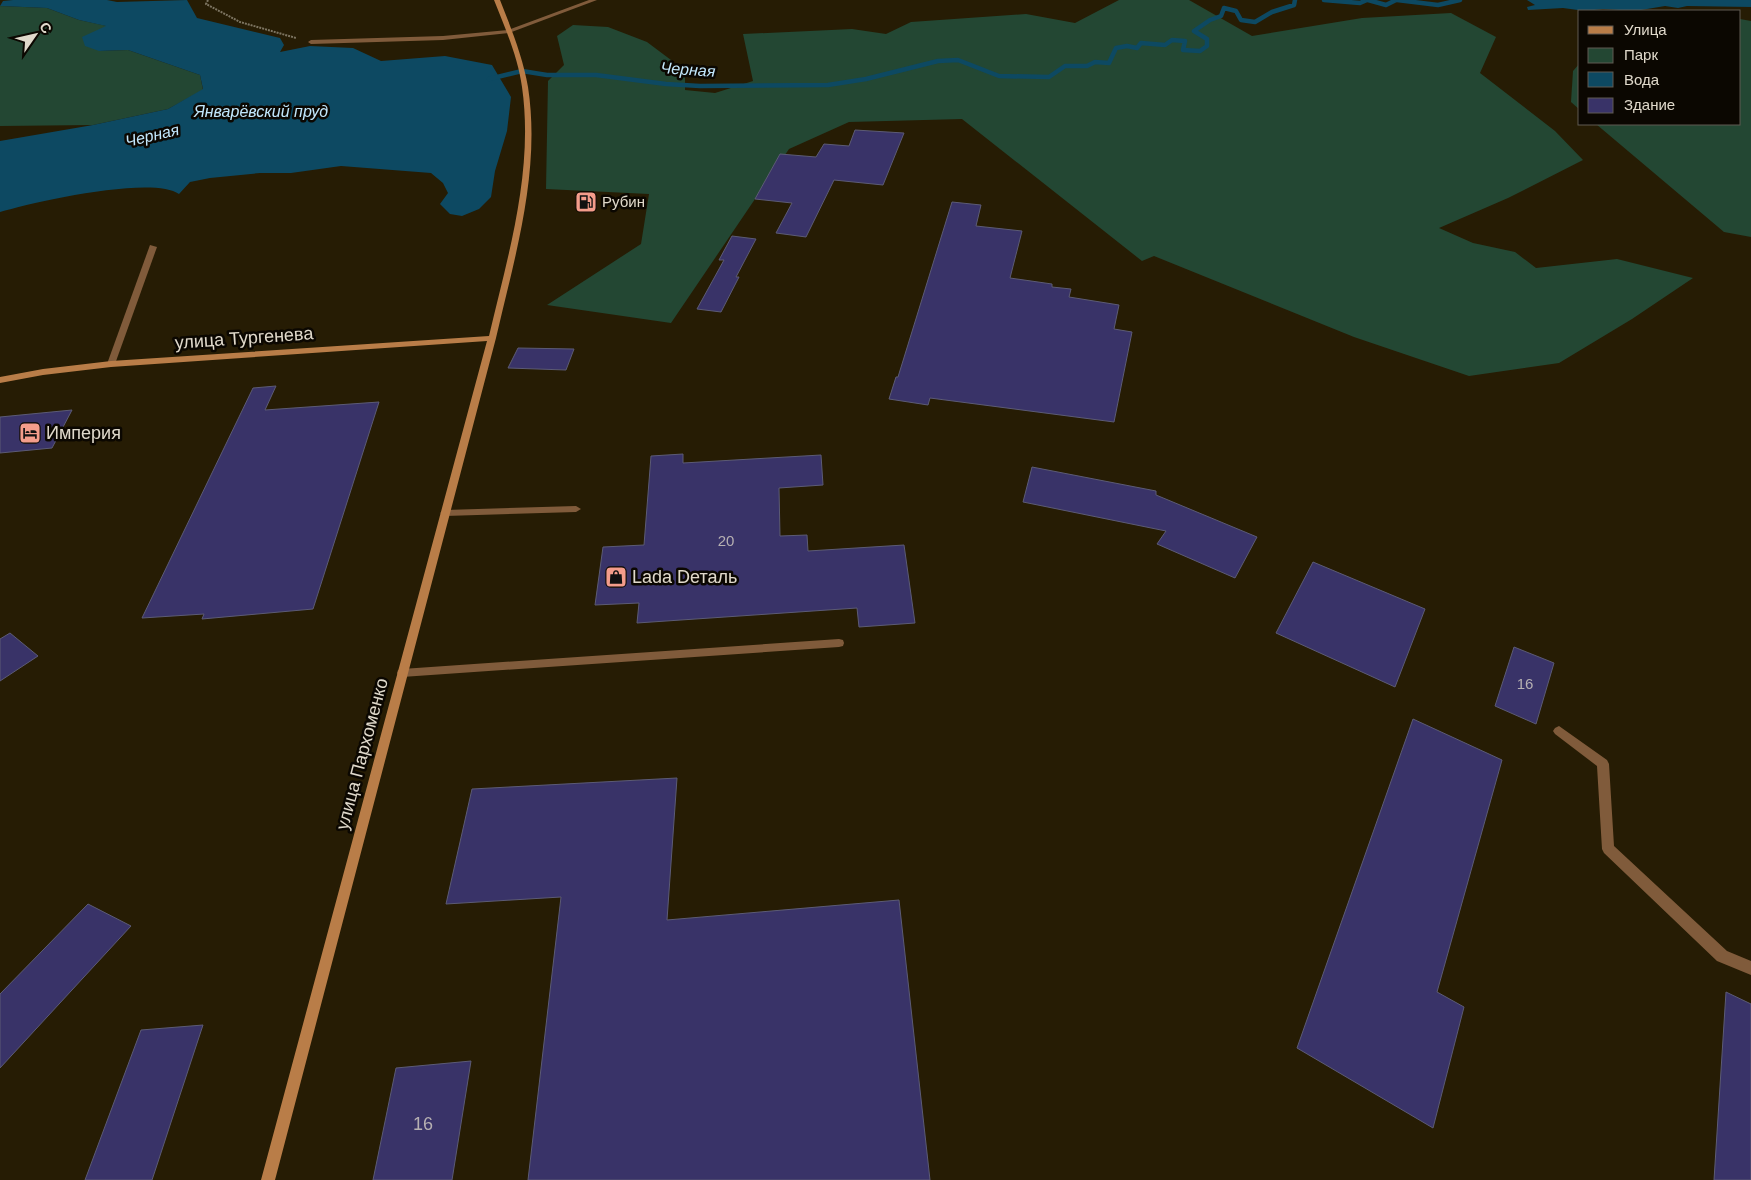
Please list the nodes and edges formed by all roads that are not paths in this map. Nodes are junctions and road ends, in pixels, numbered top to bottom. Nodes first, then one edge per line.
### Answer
1 (497, 0) edge
2 (594, 0) edge
3 (509, 31) junction
4 (312, 42) road end
5 (153, 247) dead end
6 (492, 338) junction
7 (111, 364) junction
8 (0, 380) edge
9 (576, 509) dead end
10 (445, 513) junction
11 (840, 644) dead end
12 (402, 673) junction
13 (1559, 731) dead end
14 (1751, 968) edge
15 (268, 1180) edge

1 - 3 street, улица Пархоменко
2 - 3 lane
3 - 4 lane
3 - 6 street, улица Пархоменко
5 - 7 lane
6 - 7 street, улица Тургенева
6 - 10 street, улица Пархоменко
7 - 8 street, улица Тургенева
9 - 10 lane
10 - 12 street, улица Пархоменко
11 - 12 lane
12 - 15 street, улица Пархоменко
13 - 14 lane

